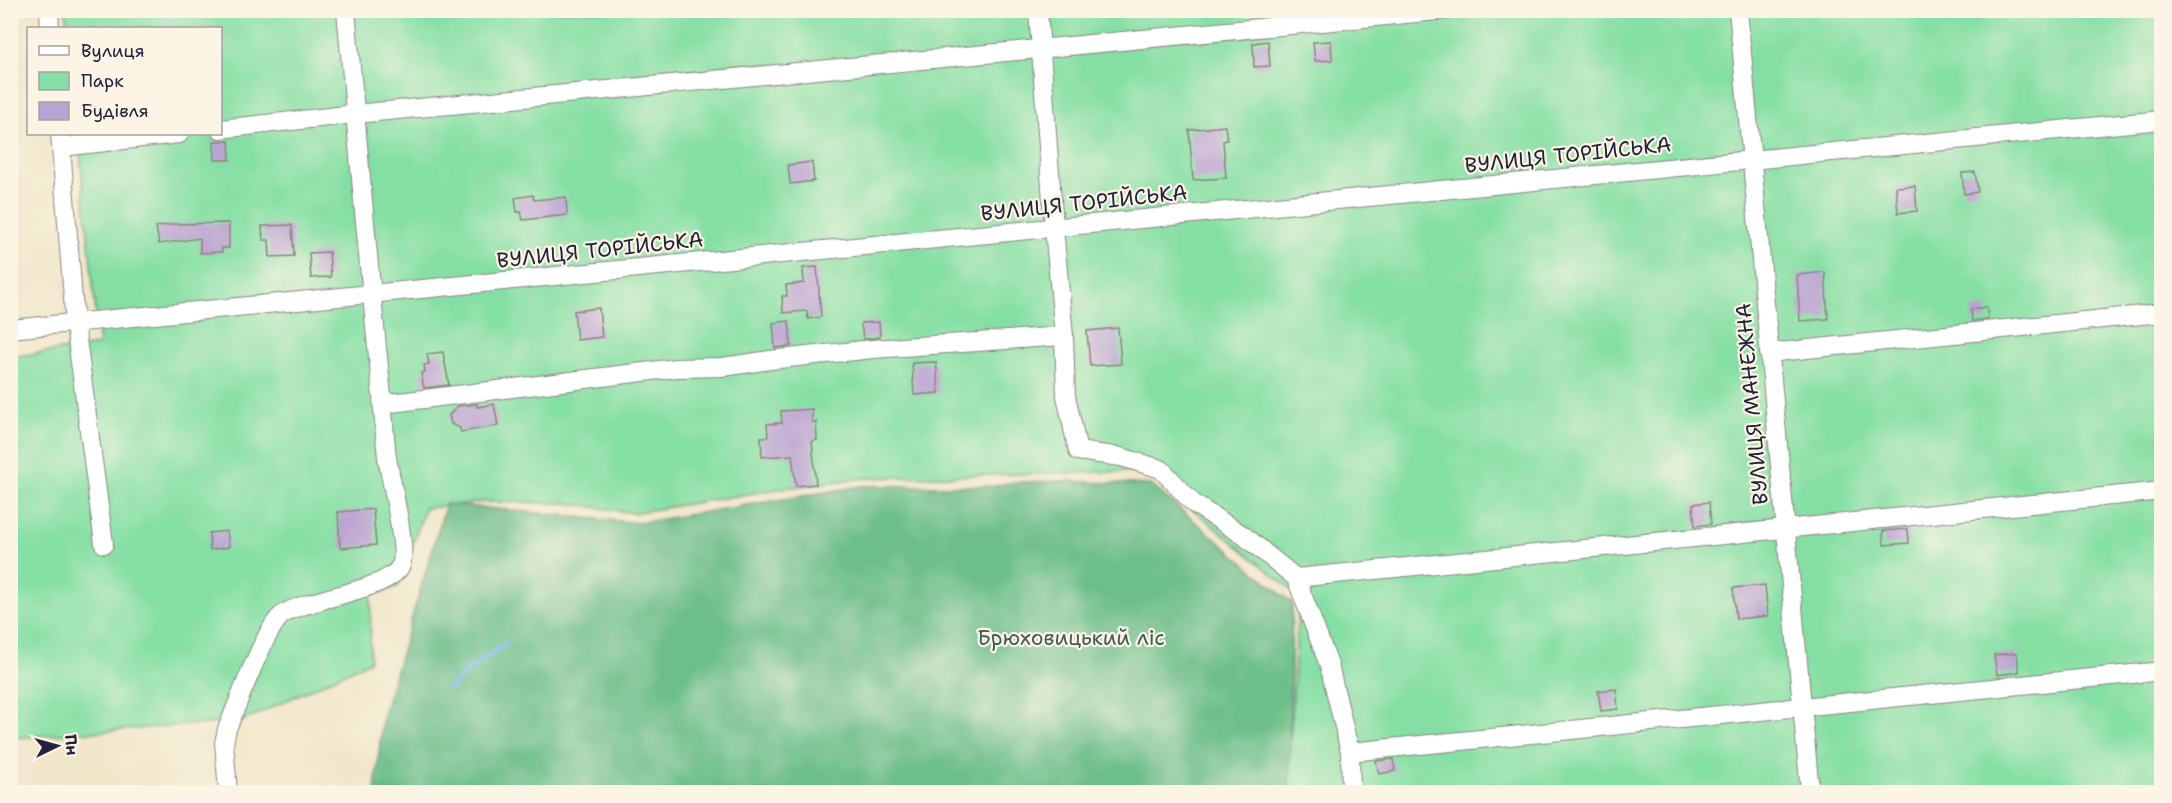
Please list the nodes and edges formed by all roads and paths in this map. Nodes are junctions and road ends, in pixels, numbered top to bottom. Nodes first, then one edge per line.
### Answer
1 (49, 10) edge
2 (346, 10) edge
3 (1038, 10) edge
4 (1448, 10) edge
5 (1738, 10) edge
6 (51, 27) edge
7 (1042, 49) junction
8 (355, 114) junction
9 (2162, 120) edge
10 (222, 129) edge
11 (159, 135) edge
12 (60, 140) edge
13 (1752, 160) junction
14 (1054, 228) junction
15 (371, 295) junction
16 (2162, 313) edge
17 (75, 324) junction
18 (10, 329) edge
19 (1064, 336) junction
20 (1769, 353) junction
21 (383, 404) junction
22 (2162, 491) edge
23 (1786, 529) junction
24 (104, 544) dead end
25 (1296, 578) junction
26 (2162, 671) edge
27 (1802, 706) junction
28 (1350, 752) junction
29 (228, 792) edge
30 (1351, 792) edge
31 (1810, 792) edge

1 - 6 street
2 - 8 street
3 - 7 street
4 - 7 street
5 - 13 street, ВУЛИЦЯ МАНЕЖНА
7 - 8 street
7 - 14 street
8 - 10 street
8 - 15 street
9 - 13 street, ВУЛИЦЯ ТОРІЙСЬКА
11 - 12 street
12 - 17 street
13 - 14 street, ВУЛИЦЯ ТОРІЙСЬКА
13 - 20 street, ВУЛИЦЯ МАНЕЖНА
14 - 15 street, ВУЛИЦЯ ТОРІЙСЬКА
14 - 19 street
15 - 17 street, ВУЛИЦЯ ТОРІЙСЬКА
15 - 21 street
16 - 20 street
17 - 18 street, ВУЛИЦЯ ТОРІЙСЬКА
17 - 24 street
19 - 21 street
19 - 25 street
20 - 23 street, ВУЛИЦЯ МАНЕЖНА
21 - 29 street
22 - 23 street
23 - 25 street
23 - 27 street, ВУЛИЦЯ МАНЕЖНА
25 - 28 street
26 - 27 street
27 - 28 street
27 - 31 street, ВУЛИЦЯ МАНЕЖНА
28 - 30 street

